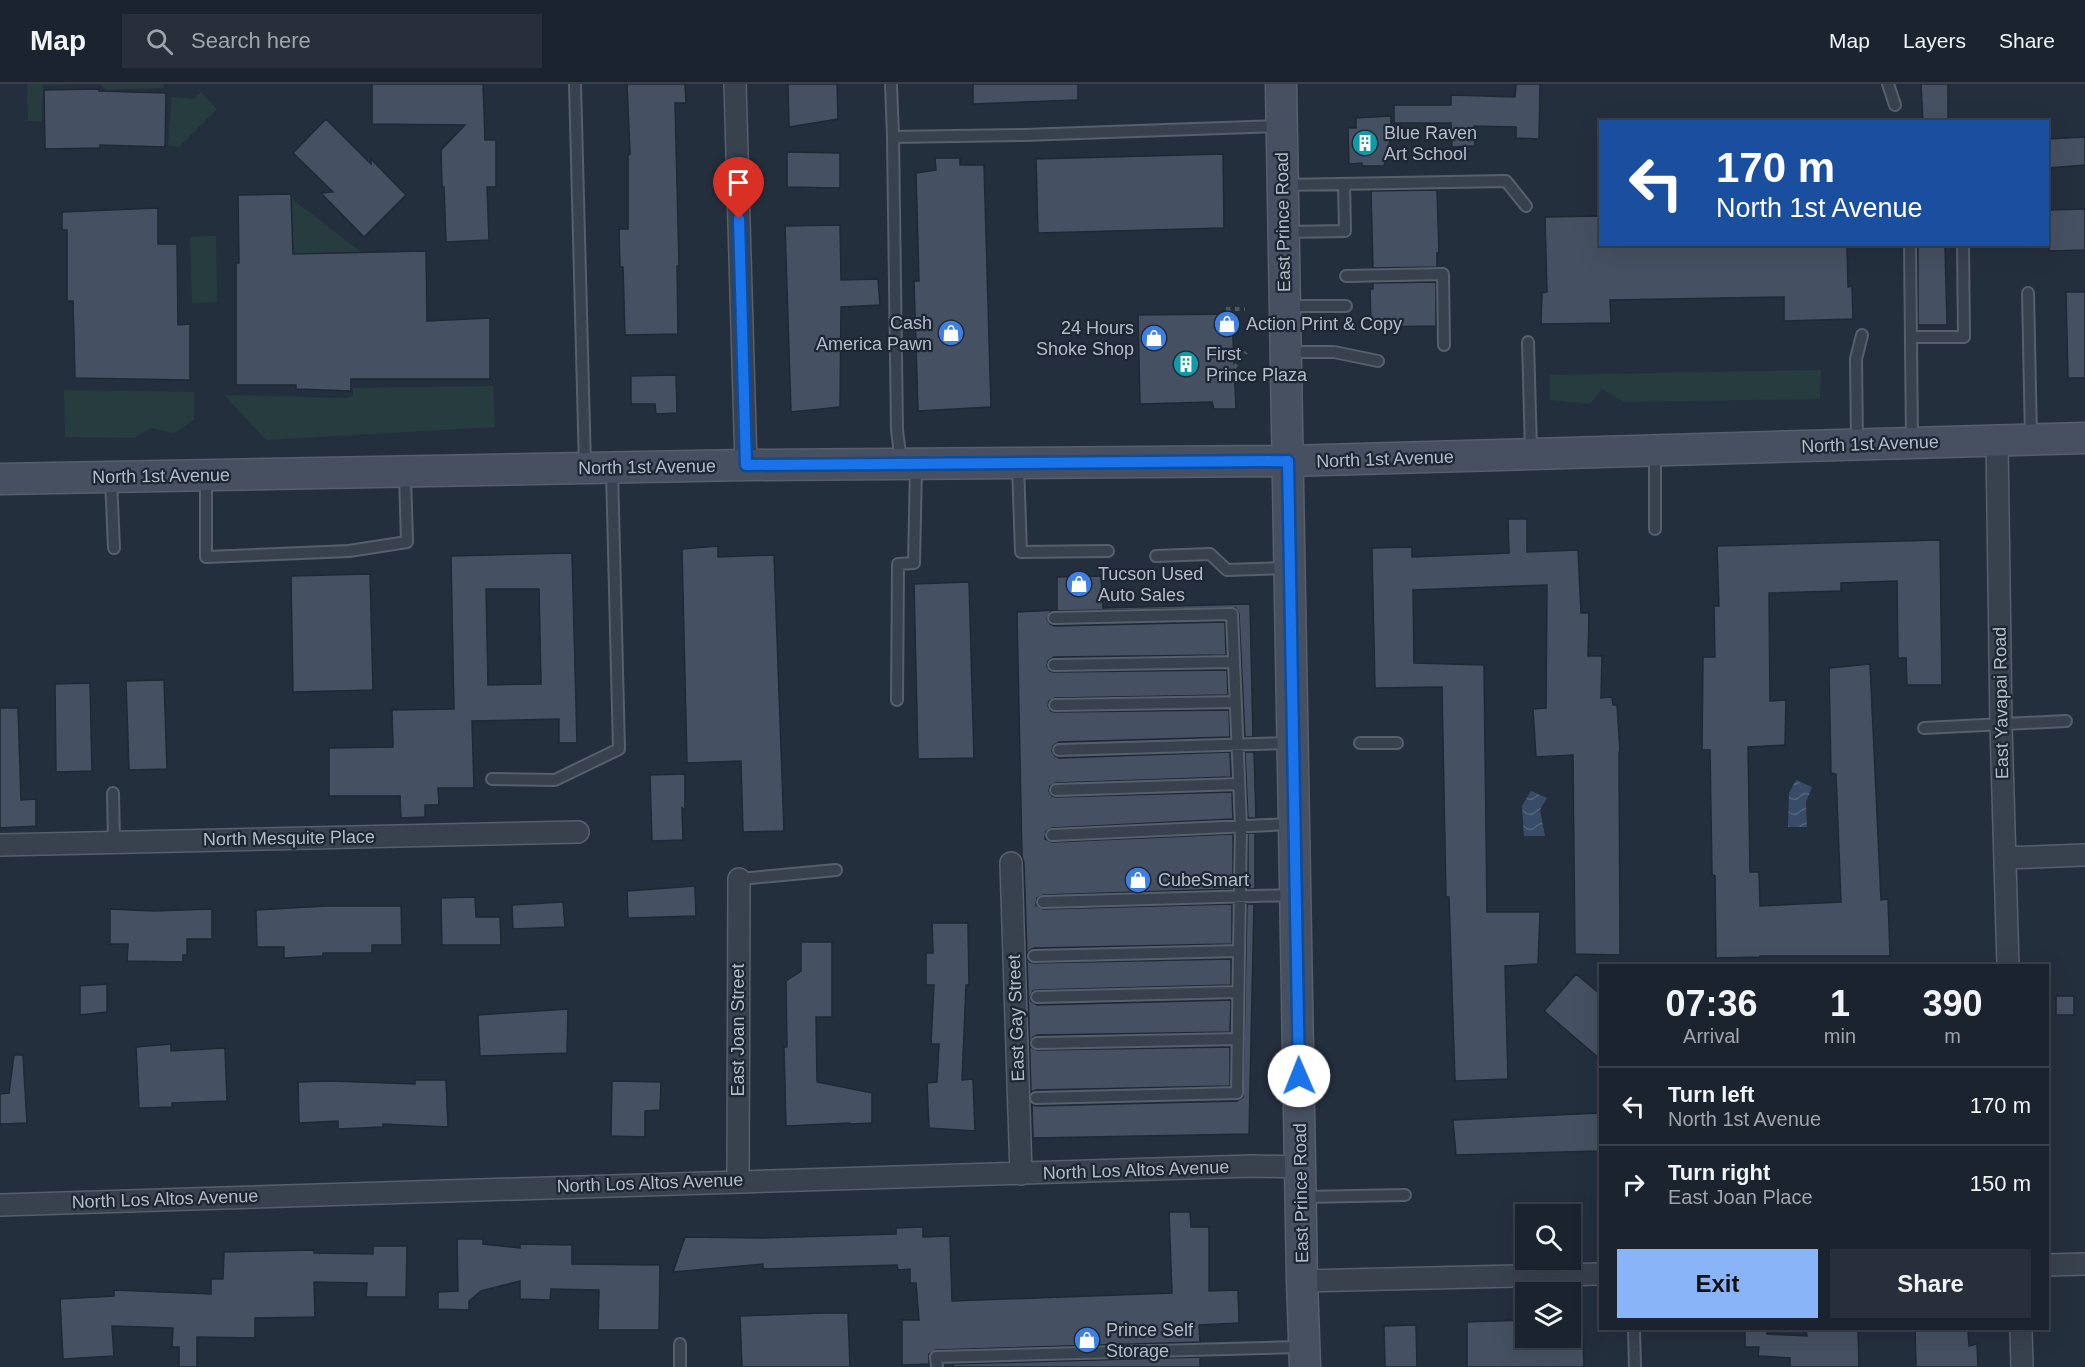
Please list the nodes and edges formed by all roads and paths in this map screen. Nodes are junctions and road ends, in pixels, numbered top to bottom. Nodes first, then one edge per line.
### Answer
1 (575, 84) edge
2 (735, 84) edge
3 (891, 84) edge
4 (1281, 84) edge
5 (1888, 84) edge
6 (1895, 105) dead end
7 (1281, 126) junction
8 (893, 137) junction
9 (1344, 184) junction
10 (1282, 185) junction
11 (1526, 206) dead end
12 (1283, 232) junction
13 (1910, 246) edge
14 (1964, 246) edge
15 (1346, 276) dead end
16 (2028, 293) dead end
17 (1285, 306) junction
18 (1346, 306) dead end
19 (1226, 309) dead end
20 (1245, 309) dead end
21 (1862, 335) dead end
22 (1911, 337) junction
23 (1528, 342) dead end
24 (1444, 345) dead end
25 (1246, 352) dead end
26 (1286, 352) junction
27 (1378, 361) dead end
28 (1234, 368) dead end
29 (2085, 438) edge
30 (2031, 439) junction
31 (1997, 440) junction
32 (1912, 443) junction
33 (1857, 444) junction
34 (1655, 451) junction
35 (1531, 454) junction
36 (1288, 461) junction
37 (1018, 463) junction
38 (908, 464) junction
39 (746, 465) junction
40 (598, 469) junction
41 (405, 472) junction
42 (206, 476) junction
43 (111, 477) junction
44 (0, 479) edge
45 (1655, 529) dead end
46 (114, 548) dead end
47 (1107, 551) dead end
48 (1156, 556) dead end
49 (1290, 567) junction
50 (1054, 618) dead end
51 (1234, 662) junction
52 (1054, 665) dead end
53 (897, 700) dead end
54 (1236, 702) junction
55 (1055, 705) dead end
56 (2067, 721) dead end
57 (2001, 725) junction
58 (1924, 728) dead end
59 (1293, 743) junction
60 (1359, 743) dead end
61 (1397, 743) dead end
62 (1237, 745) junction
63 (1059, 750) dead end
64 (492, 779) dead end
65 (1239, 784) junction
66 (1056, 790) dead end
67 (113, 793) dead end
68 (1295, 824) junction
69 (1240, 826) junction
70 (578, 832) dead end
71 (1052, 835) dead end
72 (114, 842) junction
73 (0, 845) edge
74 (2085, 855) edge
75 (2005, 858) junction
76 (1011, 863) dead end
77 (836, 870) dead end
78 (739, 879) joint
79 (1296, 895) junction
80 (1240, 896) junction
81 (1044, 902) dead end
82 (1239, 954) junction
83 (1034, 956) dead end
84 (2008, 964) edge
85 (1238, 992) junction
86 (1037, 997) dead end
87 (1238, 1039) junction
88 (1037, 1043) dead end
89 (1036, 1098) dead end
90 (1301, 1167) junction
91 (1021, 1173) junction
92 (738, 1180) junction
93 (1405, 1195) dead end
94 (1301, 1197) junction
95 (0, 1205) edge
96 (2085, 1264) edge
97 (2049, 1265) edge
98 (1599, 1274) edge
99 (1302, 1281) junction
100 (1634, 1330) edge
101 (2021, 1330) edge
102 (680, 1344) dead end
103 (1305, 1357) edge
104 (680, 1367) edge
105 (937, 1367) edge
106 (1635, 1367) edge
107 (2022, 1367) edge

1 - 40 lane
2 - 39 street
3 - 8 lane
4 - 7 main road, East Prince Road
5 - 6 lane
7 - 8 lane
7 - 10 main road, East Prince Road
8 - 38 lane
9 - 10 lane
9 - 11 lane
9 - 12 lane
10 - 12 main road, East Prince Road
12 - 17 main road, East Prince Road
13 - 22 lane
14 - 22 lane
15 - 24 lane
16 - 30 lane
17 - 18 lane
17 - 26 main road, East Prince Road
19 - 20 path
21 - 33 lane
22 - 32 lane
23 - 35 lane
25 - 28 path
26 - 27 lane
26 - 36 main road, East Prince Road
29 - 30 main road, North 1st Avenue
30 - 31 main road, North 1st Avenue
31 - 32 main road, North 1st Avenue
31 - 57 street, East Yavapai Road
32 - 33 main road, North 1st Avenue
33 - 34 main road, North 1st Avenue
34 - 35 main road, North 1st Avenue
34 - 45 lane
35 - 36 main road, North 1st Avenue
36 - 37 main road, North 1st Avenue
36 - 49 main road, East Prince Road
37 - 38 main road, North 1st Avenue
37 - 47 lane
38 - 39 main road, North 1st Avenue
38 - 53 lane
39 - 40 main road, North 1st Avenue
40 - 41 main road, North 1st Avenue
40 - 64 lane
41 - 42 main road, North 1st Avenue
41 - 42 lane
42 - 43 main road, North 1st Avenue
43 - 44 main road, North 1st Avenue
43 - 46 lane
48 - 49 lane
49 - 59 main road, East Prince Road
50 - 51 lane
51 - 52 lane
51 - 54 lane
54 - 55 lane
54 - 62 lane
56 - 57 lane
57 - 58 lane
57 - 75 street, East Yavapai Road
59 - 62 lane
59 - 68 main road, East Prince Road
60 - 61 lane
62 - 63 lane
62 - 65 lane
65 - 66 lane
65 - 69 lane
67 - 72 lane
68 - 69 lane
68 - 79 main road, East Prince Road
69 - 71 lane
69 - 80 lane
70 - 72 street, North Mesquite Place
72 - 73 street, North Mesquite Place
74 - 75 street
75 - 84 street, East Yavapai Road
76 - 91 street, East Gay Street
77 - 78 lane
78 - 92 street, East Joan Street
79 - 80 lane
79 - 90 main road, East Prince Road
80 - 81 lane
80 - 82 lane
82 - 83 lane
82 - 85 lane
85 - 86 lane
85 - 87 lane
87 - 88 lane
87 - 89 lane
90 - 91 street, North Los Altos Avenue
90 - 94 main road, East Prince Road
91 - 92 street, North Los Altos Avenue
92 - 95 street, North Los Altos Avenue
93 - 94 lane
94 - 99 main road, East Prince Road
96 - 97 street
98 - 99 street
99 - 103 main road, East Prince Road
100 - 106 lane
101 - 107 street
102 - 104 lane
103 - 105 lane

